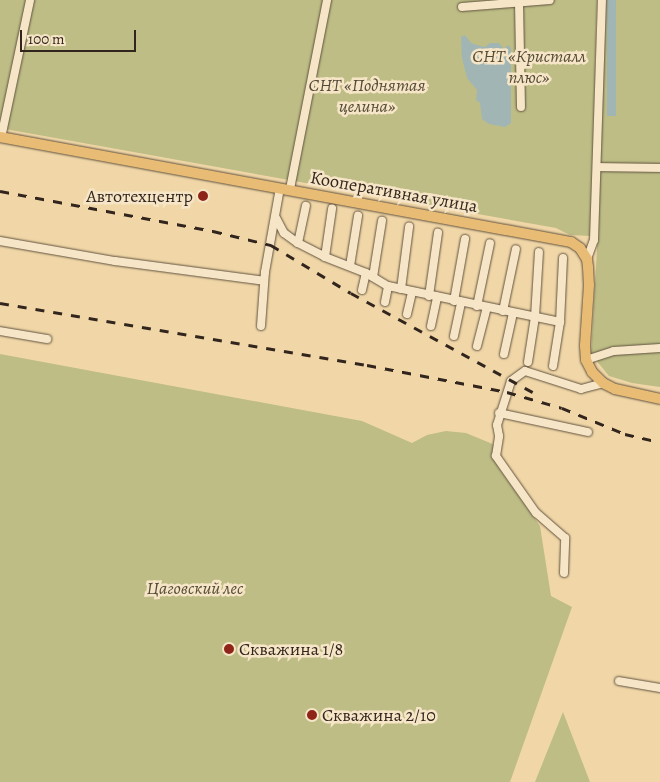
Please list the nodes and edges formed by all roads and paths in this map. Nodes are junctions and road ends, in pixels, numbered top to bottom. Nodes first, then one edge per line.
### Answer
1 (30, 0) edge
2 (327, 0) edge
3 (550, 0) edge
4 (602, 0) edge
5 (519, 3) junction
6 (462, 7) dead end
7 (521, 107) dead end
8 (1, 138) edge
9 (597, 167) junction
10 (660, 168) edge
11 (285, 189) junction
12 (306, 206) dead end
13 (332, 209) dead end
14 (358, 216) dead end
15 (276, 218) junction
16 (382, 221) dead end
17 (409, 227) dead end
18 (438, 233) dead end
19 (465, 239) dead end
20 (0, 241) edge
21 (298, 243) junction
22 (490, 244) dead end
23 (516, 249) dead end
24 (539, 252) dead end
25 (324, 257) junction
26 (563, 258) dead end
27 (586, 259) junction
28 (350, 266) junction
29 (370, 275) junction
30 (264, 281) junction
31 (388, 286) junction
32 (401, 289) junction
33 (362, 290) dead end
34 (412, 292) junction
35 (429, 296) junction
36 (437, 297) junction
37 (385, 302) dead end
38 (458, 302) junction
39 (477, 306) junction
40 (487, 307) junction
41 (504, 311) junction
42 (513, 313) junction
43 (407, 314) dead end
44 (535, 317) junction
45 (560, 322) junction
46 (261, 326) dead end
47 (431, 326) dead end
48 (0, 331) edge
49 (454, 336) dead end
50 (47, 339) dead end
51 (478, 346) dead end
52 (660, 348) edge
53 (504, 354) dead end
54 (586, 360) junction
55 (528, 362) dead end
56 (553, 366) dead end
57 (603, 383) junction
58 (660, 399) edge
59 (499, 413) junction
60 (588, 432) dead end
61 (564, 573) dead end
62 (619, 681) dead end
63 (660, 688) edge

1 - 8 street
2 - 11 street
3 - 5 street
4 - 9 street
5 - 6 street
5 - 7 street
8 - 11 main road, Кооперативная улица
9 - 10 street
9 - 27 street
11 - 15 street
11 - 27 main road, Кооперативная улица
12 - 21 street
13 - 25 street
14 - 28 street
15 - 21 street
15 - 30 street
16 - 29 street
17 - 32 street
18 - 35 street
19 - 38 street
20 - 30 street
21 - 25 street
22 - 39 street
23 - 41 street
24 - 44 street
25 - 28 street
26 - 45 street
27 - 54 main road
28 - 29 street
29 - 31 street
29 - 33 street
30 - 46 street
31 - 32 street
31 - 37 street
32 - 34 street
34 - 35 street
34 - 43 street
35 - 36 street
36 - 38 street
36 - 47 street
38 - 39 street
38 - 49 street
39 - 40 street
40 - 41 street
40 - 51 street
41 - 42 street
42 - 44 street
42 - 53 street
44 - 45 street
44 - 55 street
45 - 56 street
48 - 50 street
52 - 54 street
54 - 57 main road
57 - 58 main road
57 - 59 street
59 - 60 street
59 - 61 street
62 - 63 street

